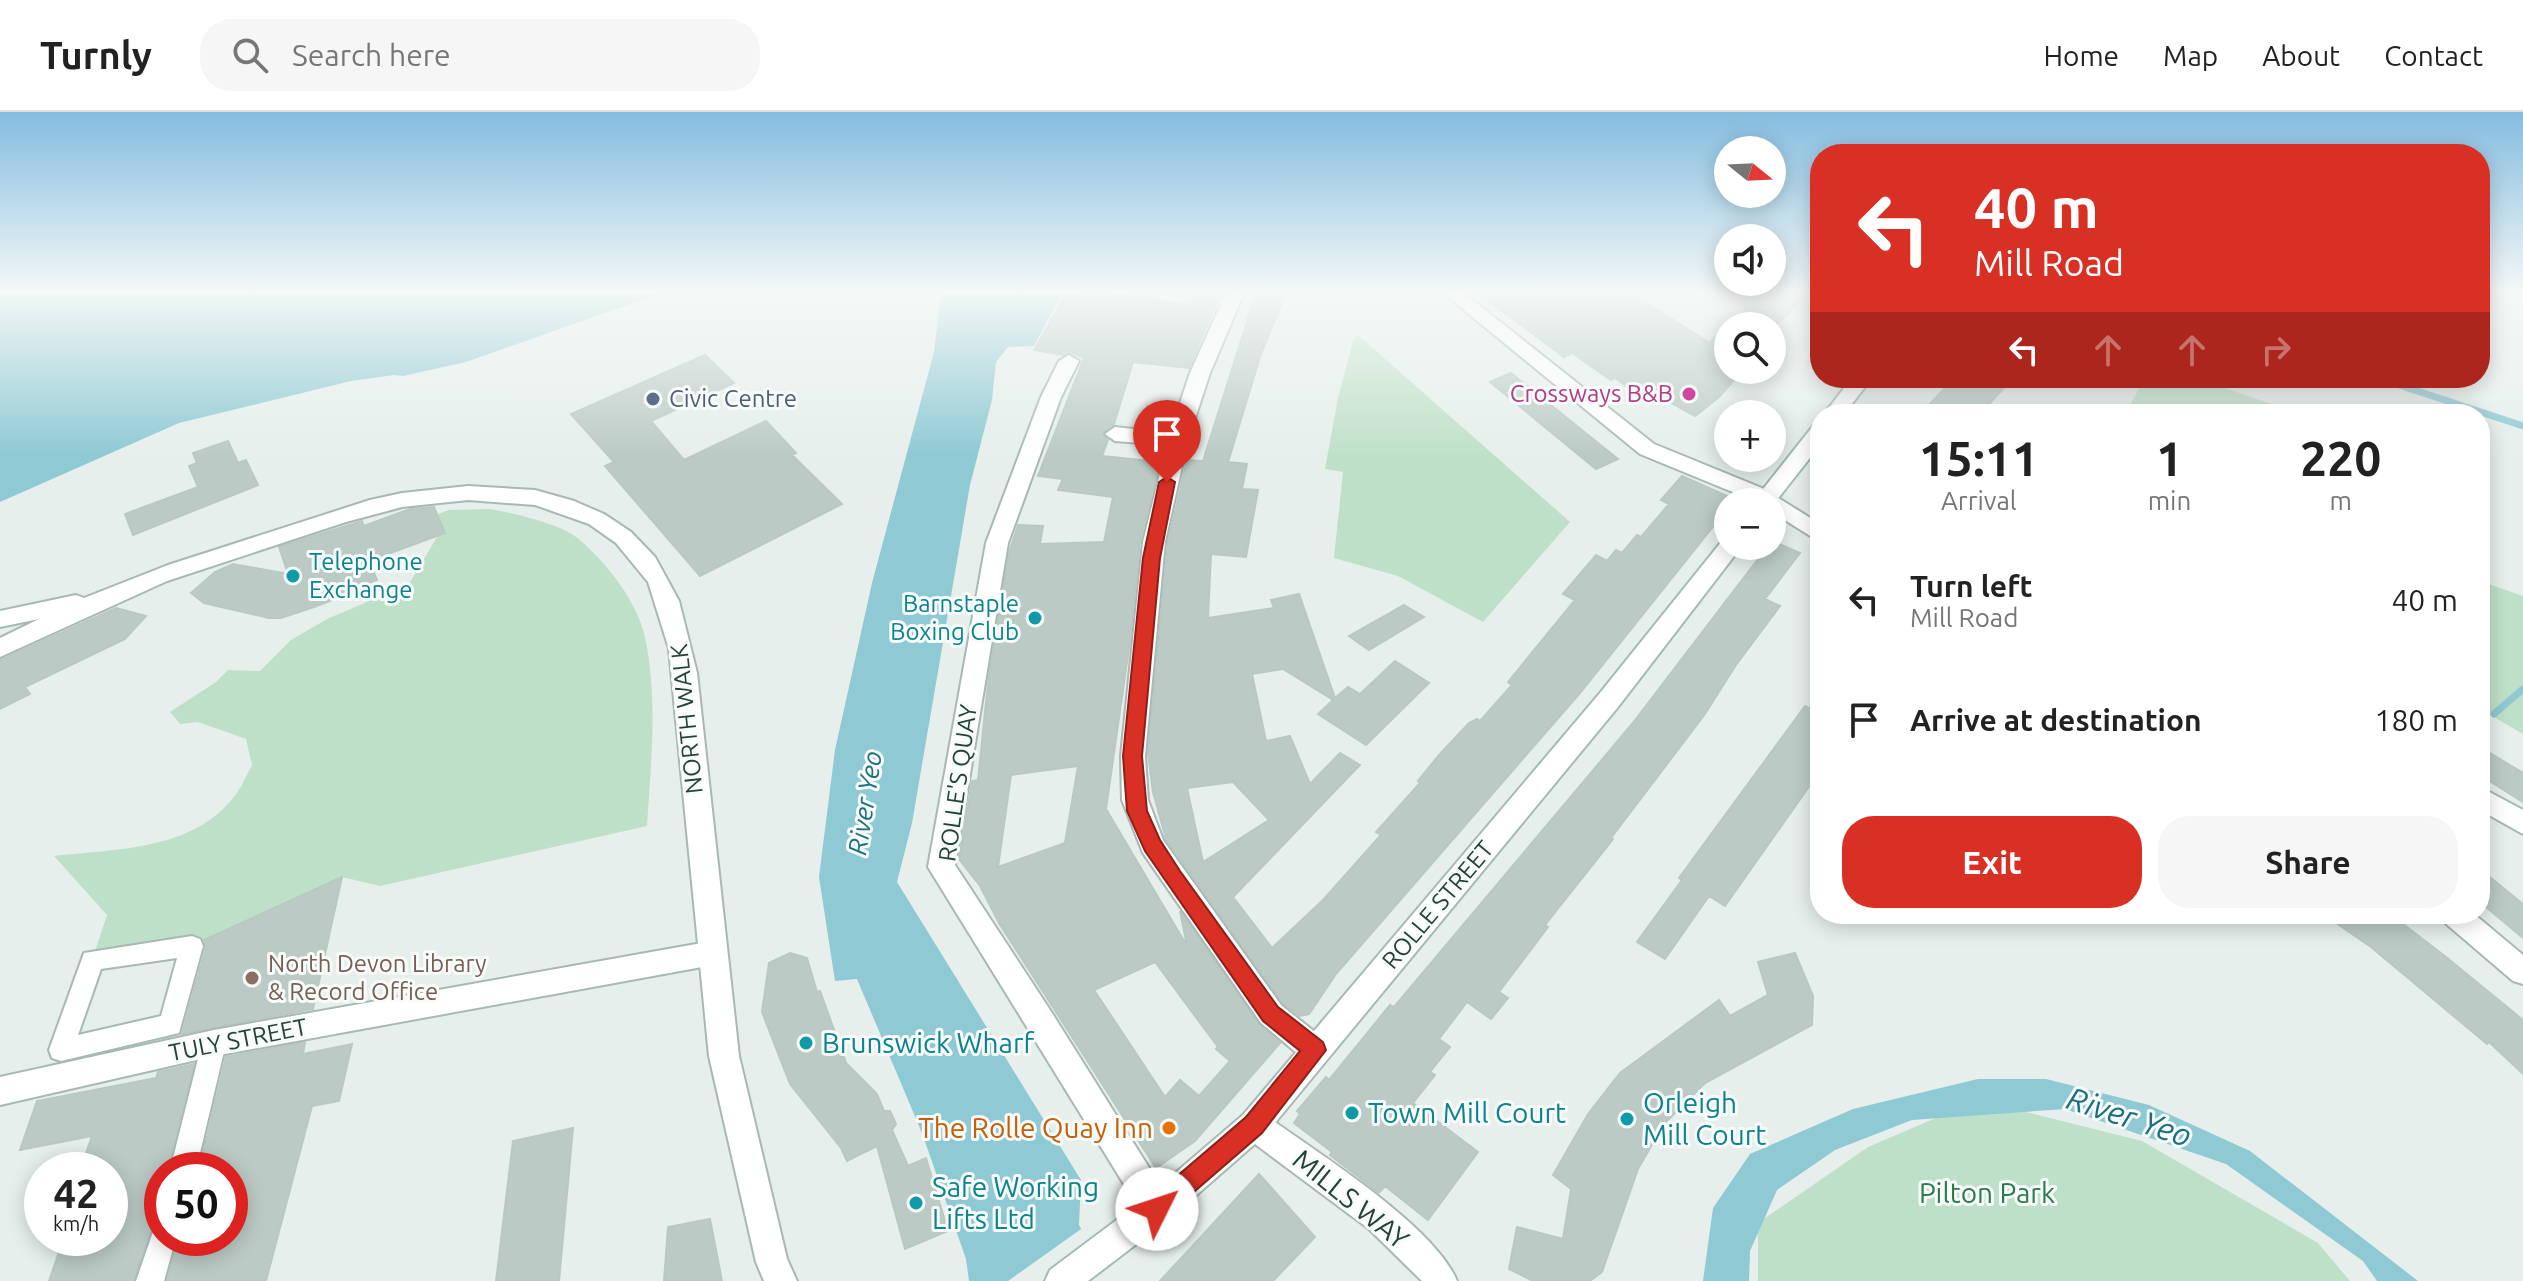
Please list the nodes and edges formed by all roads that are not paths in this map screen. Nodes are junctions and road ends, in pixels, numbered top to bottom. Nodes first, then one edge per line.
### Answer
1 (1211, 348) edge
2 (1520, 348) edge
3 (1069, 361) dead end
4 (1854, 388) edge
5 (1842, 404) edge
6 (1115, 434) dead end
7 (1178, 440) junction
8 (1810, 444) edge
9 (1738, 488) edge
10 (1775, 488) edge
11 (1786, 513) edge
12 (1810, 529) edge
13 (1719, 560) edge
14 (98, 600) junction
15 (0, 619) edge
16 (0, 648) edge
17 (2490, 803) edge
18 (2523, 823) edge
19 (2466, 924) edge
20 (713, 953) junction
21 (92, 960) joint
22 (2523, 972) edge
23 (214, 1043) junction
24 (1315, 1050) junction
25 (0, 1091) edge
26 (1254, 1125) junction
27 (187, 1152) edge
28 (1157, 1209) junction
29 (158, 1256) edge
30 (150, 1281) edge
31 (781, 1281) edge
32 (1061, 1281) edge
33 (1441, 1281) edge

1 - 7 street
2 - 9 street
3 - 28 street, ROLLE'S QUAY
4 - 5 street
6 - 7 street
7 - 24 street
8 - 10 street
11 - 12 street
13 - 24 street, ROLLE STREET
14 - 15 street
14 - 16 street, NORTH WALK
14 - 20 street, NORTH WALK
17 - 18 street
19 - 22 street
20 - 23 street, TULY STREET
20 - 31 street, NORTH WALK
21 - 21 street
23 - 25 street, TULY STREET
23 - 27 street
24 - 26 street, ROLLE STREET
26 - 28 street, ROLLE STREET
26 - 33 street, MILLS WAY
28 - 32 street, ROLLE STREET
29 - 30 street

